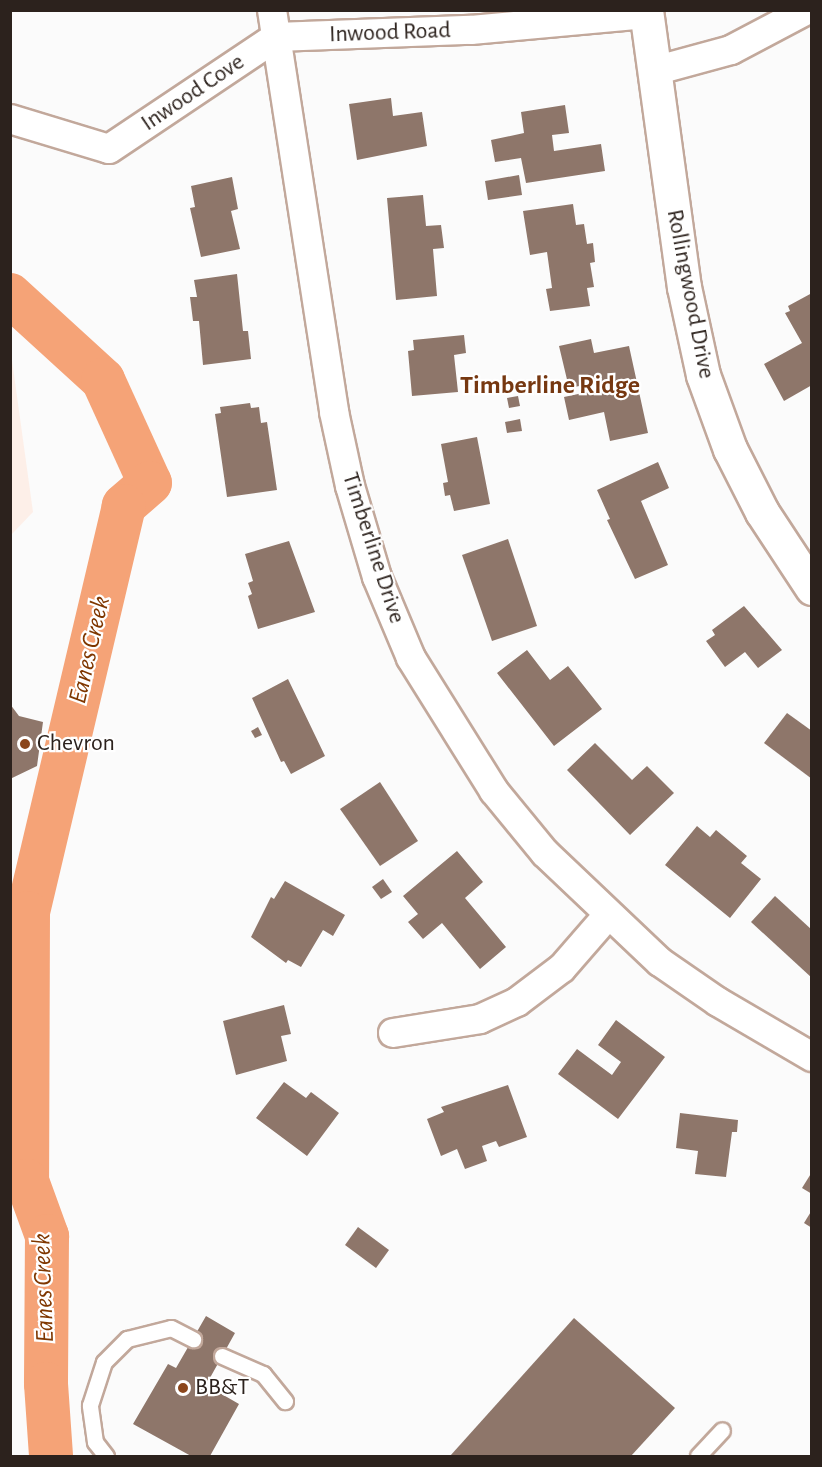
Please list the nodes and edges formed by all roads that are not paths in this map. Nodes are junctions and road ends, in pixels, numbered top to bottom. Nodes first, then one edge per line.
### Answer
1 (807, 10) edge
2 (646, 12) edge
3 (274, 24) edge
4 (654, 71) junction
5 (10, 119) edge
6 (812, 588) edge
7 (608, 915) junction
8 (393, 1033) dead end
9 (812, 1057) edge
10 (193, 1339) dead end
11 (222, 1356) dead end
12 (285, 1401) dead end
13 (722, 1431) dead end
14 (106, 1456) edge
15 (698, 1456) edge

1 - 4 street
2 - 3 street, Inwood Road
2 - 4 street, Rollingwood Drive
3 - 5 street, Inwood Cove
3 - 7 street, Timberline Drive
4 - 6 street, Rollingwood Drive
7 - 8 street
7 - 9 street, Timberline Drive
10 - 14 lane
11 - 12 lane
13 - 15 lane

